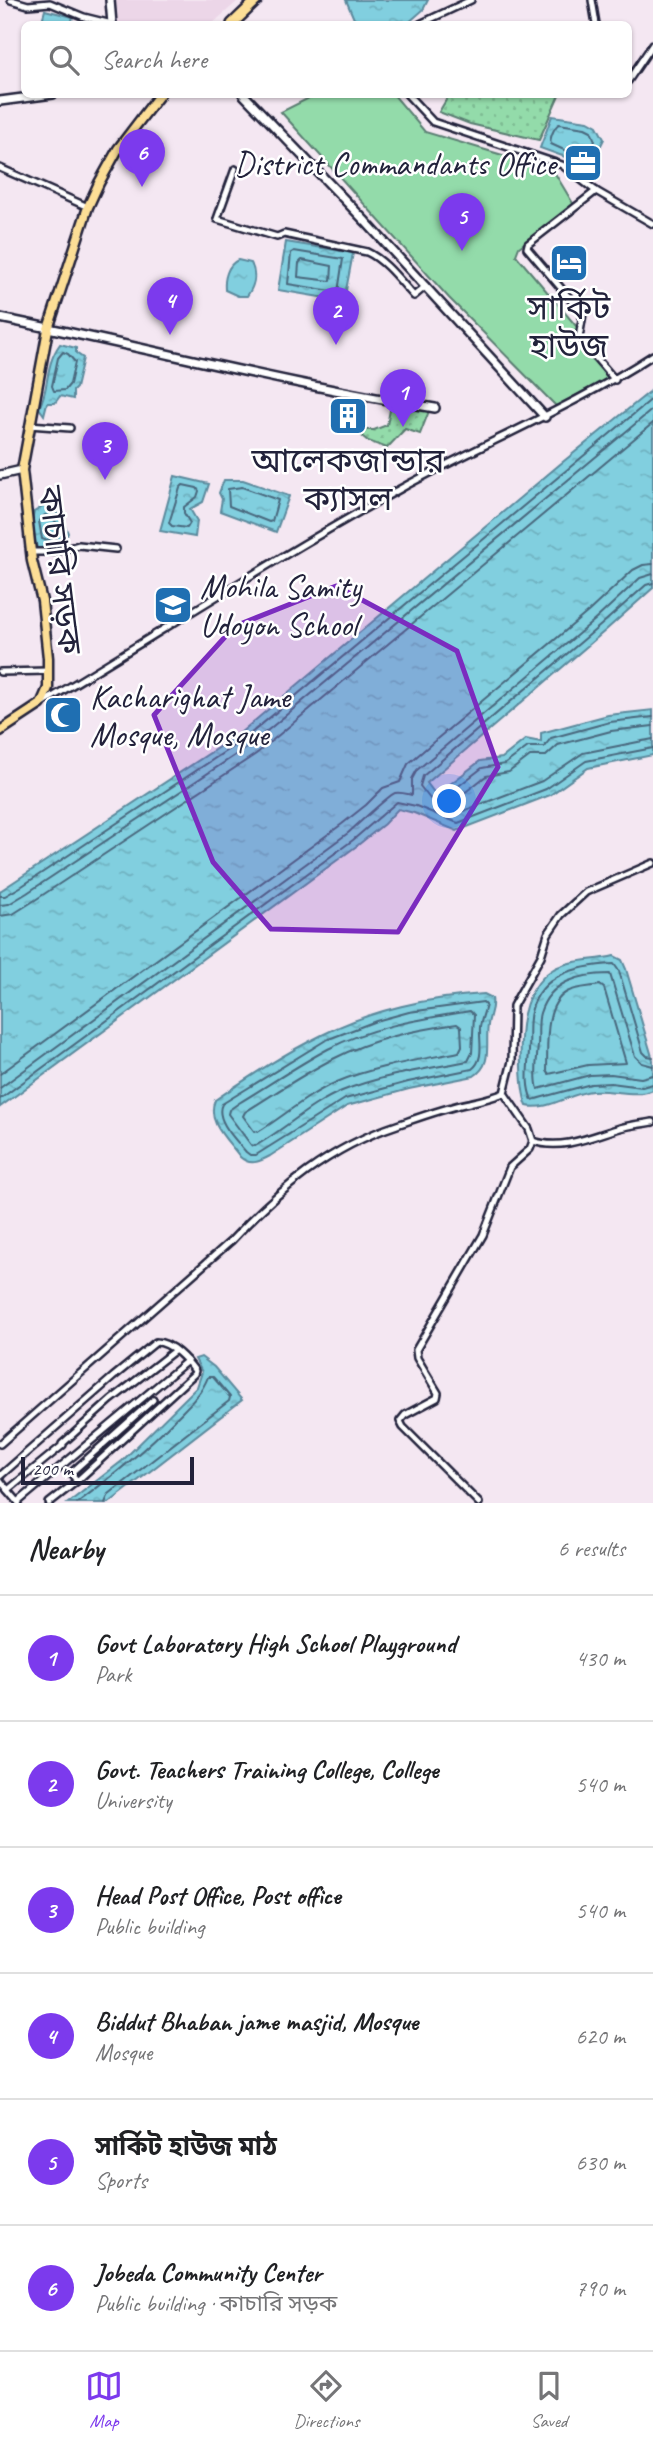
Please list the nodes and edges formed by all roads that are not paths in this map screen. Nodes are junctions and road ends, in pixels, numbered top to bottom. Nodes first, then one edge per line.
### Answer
1 (11, 0) edge
2 (110, 0) edge
3 (257, 0) edge
4 (471, 0) edge
5 (592, 0) edge
6 (100, 21) edge
7 (112, 21) edge
8 (235, 21) edge
9 (426, 21) edge
10 (596, 21) edge
11 (653, 44) edge
12 (632, 75) edge
13 (23, 98) edge
14 (157, 98) edge
15 (247, 98) edge
16 (411, 98) edge
17 (0, 101) edge
18 (0, 168) edge
19 (234, 169) dead end
20 (596, 191) junction
21 (88, 207) junction
22 (653, 224) edge
23 (426, 286) junction
24 (0, 318) edge
25 (48, 330) junction
26 (653, 355) edge
27 (615, 380) junction
28 (435, 408) dead end
29 (545, 417) junction
30 (29, 425) junction
31 (70, 428) dead end
32 (22, 470) junction
33 (0, 475) edge
34 (116, 549) dead end
35 (30, 552) junction
36 (48, 671) junction
37 (0, 672) edge
38 (41, 704) junction
39 (0, 731) edge
40 (653, 863) edge
41 (505, 1093) junction
42 (653, 1122) edge
43 (534, 1141) junction
44 (174, 1351) junction
45 (187, 1361) junction
46 (153, 1400) dead end
47 (0, 1444) edge
48 (0, 1478) edge
49 (77, 1481) junction
50 (8, 1490) junction
51 (19, 1502) edge
52 (49, 1503) edge
53 (479, 1503) edge

1 - 6 street
2 - 7 street
3 - 8 highway
4 - 9 street
5 - 10 street
11 - 12 street
13 - 17 street
14 - 21 main road, কাচারি সড়ক
15 - 23 street
16 - 20 street
18 - 21 street
19 - 23 street
20 - 22 street
20 - 27 street
21 - 25 main road, কাচারি সড়ক
23 - 29 street
24 - 25 street
25 - 28 street
25 - 30 main road, কাচারি সড়ক
26 - 27 street
27 - 29 street
29 - 38 street
30 - 31 street
30 - 32 main road, কাচারি সড়ক
32 - 33 street
32 - 35 main road, কাচারি সড়ক
34 - 35 street
35 - 36 main road, কাচারি সড়ক
36 - 37 street
36 - 38 main road, কাচারি সড়ক
38 - 39 main road
40 - 41 street
41 - 43 street
41 - 47 street
42 - 43 street
43 - 53 street
44 - 45 street
44 - 48 street
44 - 50 street
45 - 49 street
45 - 51 street
46 - 49 street
48 - 50 street
49 - 52 street
50 - 51 street

